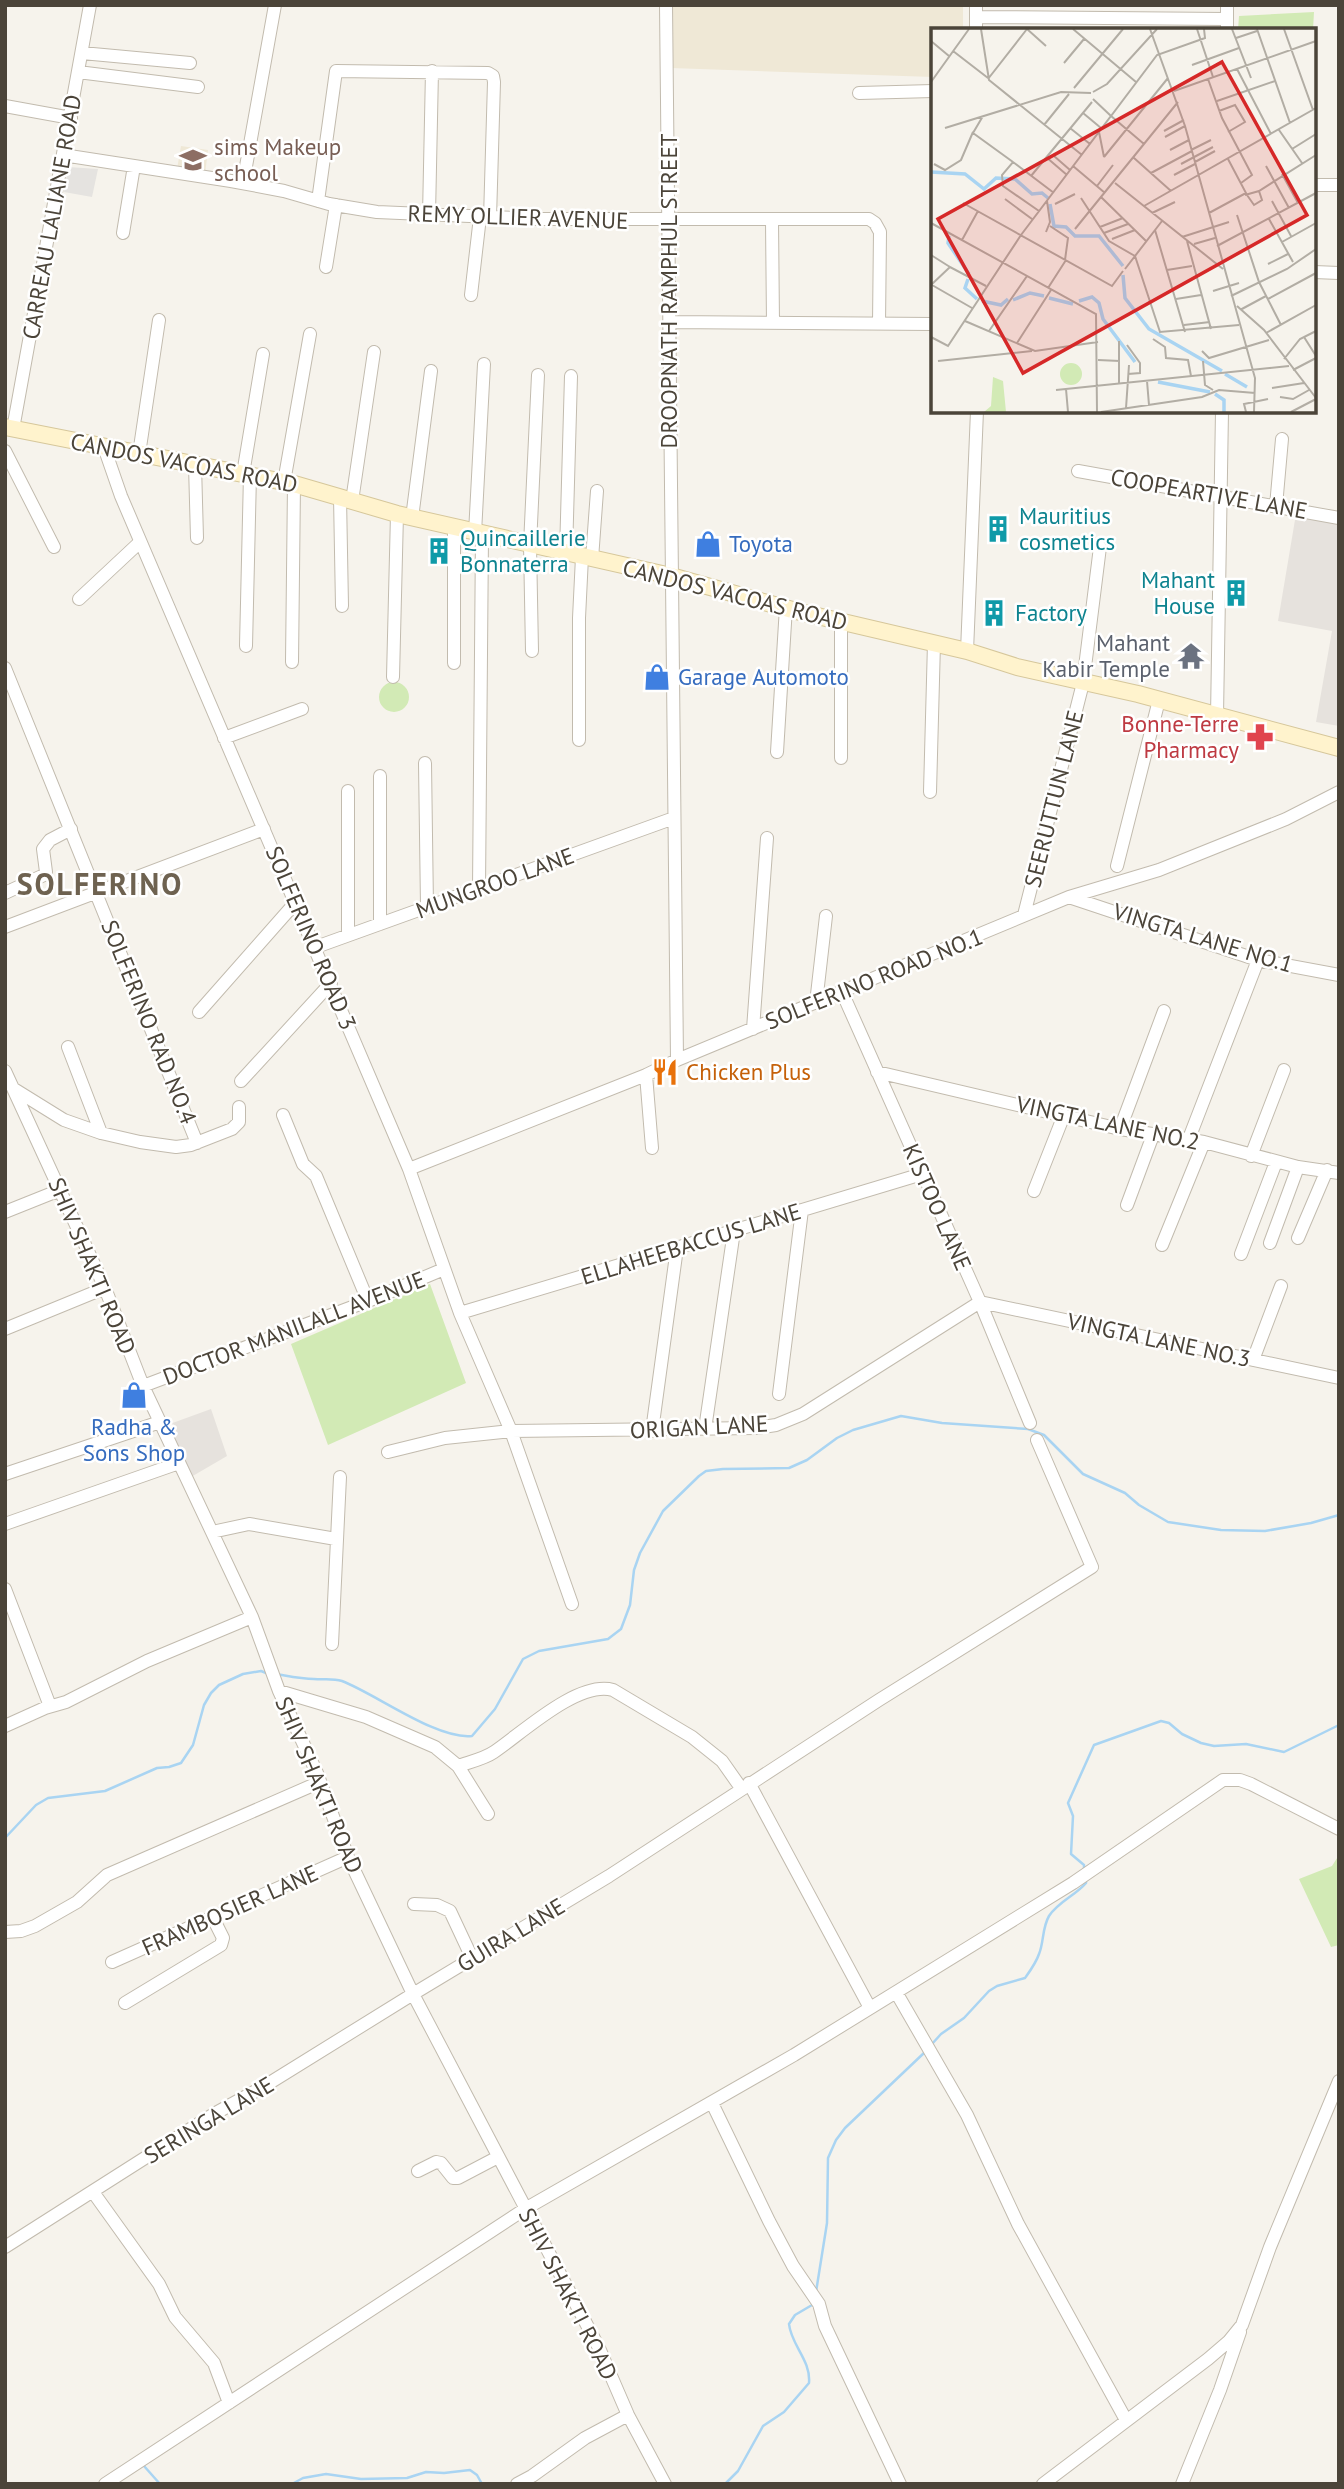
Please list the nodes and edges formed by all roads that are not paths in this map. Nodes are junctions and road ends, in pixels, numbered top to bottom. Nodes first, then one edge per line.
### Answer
1 (90, 5) edge
2 (275, 5) edge
3 (666, 5) edge
4 (976, 17) edge
5 (1227, 18) edge
6 (82, 53) junction
7 (190, 63) dead end
8 (432, 71) junction
9 (78, 72) junction
10 (198, 87) dead end
11 (931, 91) edge
12 (859, 93) dead end
13 (5, 106) edge
14 (71, 118) junction
15 (63, 155) junction
16 (134, 166) junction
17 (243, 183) junction
18 (1316, 185) edge
19 (1339, 185) edge
20 (318, 201) junction
21 (337, 205) junction
22 (429, 215) junction
23 (485, 217) junction
24 (668, 220) junction
25 (772, 220) junction
26 (123, 233) dead end
27 (326, 267) dead end
28 (1316, 272) edge
29 (1339, 273) edge
30 (471, 295) dead end
31 (159, 320) dead end
32 (669, 322) junction
33 (773, 323) junction
34 (879, 324) junction
35 (931, 324) edge
36 (310, 334) dead end
37 (374, 352) dead end
38 (263, 354) dead end
39 (484, 364) dead end
40 (431, 371) dead end
41 (538, 375) dead end
42 (570, 376) dead end
43 (976, 413) edge
44 (1223, 413) edge
45 (9, 428) edge
46 (1282, 439) dead end
47 (104, 447) junction
48 (5, 451) edge
49 (139, 454) junction
50 (195, 465) junction
51 (1078, 471) dead end
52 (246, 475) junction
53 (289, 483) junction
54 (597, 491) dead end
55 (1222, 498) junction
56 (346, 499) junction
57 (1276, 506) junction
58 (405, 516) junction
59 (1339, 518) edge
60 (454, 528) junction
61 (479, 534) junction
62 (197, 538) dead end
63 (141, 542) junction
64 (530, 545) junction
65 (54, 547) dead end
66 (1100, 547) dead end
67 (580, 556) junction
68 (671, 576) junction
69 (79, 599) dead end
70 (342, 606) dead end
71 (786, 607) junction
72 (841, 622) junction
73 (934, 643) junction
74 (246, 646) dead end
75 (531, 651) dead end
76 (967, 651) junction
77 (292, 662) dead end
78 (454, 663) dead end
79 (5, 668) edge
80 (393, 677) dead end
81 (1083, 683) junction
82 (1158, 700) junction
83 (302, 709) dead end
84 (1217, 716) junction
85 (224, 738) junction
86 (579, 740) dead end
87 (1339, 748) edge
88 (777, 752) dead end
89 (842, 758) dead end
90 (425, 763) dead end
91 (380, 776) dead end
92 (348, 791) dead end
93 (930, 792) dead end
94 (1339, 792) edge
95 (674, 818) junction
96 (71, 829) junction
97 (264, 829) junction
98 (767, 838) dead end
99 (1117, 866) dead end
100 (478, 888) junction
101 (5, 893) edge
102 (97, 894) junction
103 (1069, 897) junction
104 (296, 902) junction
105 (427, 907) junction
106 (1024, 915) junction
107 (826, 916) dead end
108 (380, 924) junction
109 (5, 927) edge
110 (348, 936) junction
111 (316, 947) junction
112 (1258, 960) junction
113 (1339, 975) edge
114 (331, 983) junction
115 (842, 992) junction
116 (816, 1003) junction
117 (1164, 1011) dead end
118 (199, 1012) dead end
119 (753, 1028) junction
120 (68, 1046) dead end
121 (677, 1060) junction
122 (1283, 1070) dead end
123 (5, 1071) edge
124 (877, 1072) junction
125 (646, 1075) junction
126 (241, 1081) dead end
127 (14, 1089) junction
128 (239, 1107) dead end
129 (284, 1115) dead end
130 (1064, 1115) junction
131 (1120, 1129) junction
132 (102, 1133) junction
133 (1153, 1135) junction
134 (1188, 1141) junction
135 (1203, 1142) junction
136 (197, 1143) junction
137 (652, 1148) dead end
138 (1251, 1156) junction
139 (1276, 1162) junction
140 (1298, 1167) junction
141 (409, 1169) junction
142 (1333, 1172) edge
143 (922, 1174) junction
144 (60, 1190) junction
145 (1034, 1191) dead end
146 (1127, 1205) dead end
147 (802, 1210) junction
148 (5, 1212) edge
149 (734, 1231) junction
150 (1298, 1238) dead end
151 (1270, 1242) dead end
152 (1162, 1245) dead end
153 (677, 1248) junction
154 (1241, 1254) dead end
155 (444, 1269) junction
156 (1281, 1286) dead end
157 (105, 1289) junction
158 (368, 1301) junction
159 (980, 1302) junction
160 (460, 1313) junction
161 (5, 1329) edge
162 (1253, 1360) junction
163 (1339, 1378) edge
164 (143, 1386) junction
165 (779, 1394) dead end
166 (160, 1422) junction
167 (1030, 1423) dead end
168 (705, 1429) junction
169 (511, 1431) junction
170 (652, 1431) junction
171 (1037, 1440) dead end
172 (388, 1452) dead end
173 (179, 1463) junction
174 (5, 1474) edge
175 (340, 1478) dead end
176 (5, 1524) edge
177 (212, 1532) junction
178 (337, 1539) junction
179 (5, 1589) edge
180 (572, 1604) dead end
181 (252, 1617) junction
182 (332, 1644) dead end
183 (277, 1686) junction
184 (50, 1706) junction
185 (5, 1726) edge
186 (458, 1766) junction
187 (320, 1782) junction
188 (745, 1786) junction
189 (488, 1814) dead end
190 (1339, 1829) edge
191 (348, 1857) junction
192 (414, 1904) dead end
193 (213, 1918) junction
194 (5, 1932) edge
195 (472, 1958) junction
196 (111, 1962) dead end
197 (896, 1992) junction
198 (413, 1994) junction
199 (125, 2003) dead end
200 (870, 2008) junction
201 (1339, 2081) edge
202 (712, 2103) junction
203 (498, 2157) junction
204 (418, 2172) dead end
205 (93, 2192) junction
206 (525, 2209) junction
207 (5, 2247) edge
208 (1242, 2325) junction
209 (229, 2403) junction
210 (628, 2415) junction
211 (1126, 2420) junction
212 (105, 2484) edge
213 (517, 2484) edge
214 (666, 2484) edge
215 (900, 2484) edge
216 (1043, 2484) edge
217 (1182, 2484) edge

1 - 6 street, CARREAU LALIANE ROAD
2 - 17 street
3 - 24 street, DROOPNATH RAMPHUL STREET
4 - 5 street
6 - 7 street
6 - 9 street, CARREAU LALIANE ROAD
8 - 20 street
8 - 22 street
8 - 23 street
9 - 10 street
9 - 14 street, CARREAU LALIANE ROAD
11 - 12 street
13 - 14 street
14 - 15 street, CARREAU LALIANE ROAD
15 - 16 street, REMY OLLIER AVENUE
15 - 45 street, CARREAU LALIANE ROAD
16 - 17 street, REMY OLLIER AVENUE
16 - 26 street
17 - 20 street, REMY OLLIER AVENUE
18 - 19 street
20 - 21 street, REMY OLLIER AVENUE
21 - 22 street, REMY OLLIER AVENUE
21 - 27 street
22 - 23 street, REMY OLLIER AVENUE
23 - 24 street, REMY OLLIER AVENUE
23 - 30 street
24 - 25 street, REMY OLLIER AVENUE
24 - 32 street, DROOPNATH RAMPHUL STREET
25 - 33 street
25 - 34 street, REMY OLLIER AVENUE
28 - 29 street
31 - 49 street
32 - 33 street
32 - 68 street, DROOPNATH RAMPHUL STREET
33 - 34 street
34 - 35 street
36 - 53 street
37 - 56 street
38 - 52 street
39 - 61 street
40 - 58 street
41 - 64 street
42 - 67 street
43 - 76 street
44 - 55 street
45 - 47 main road, CANDOS VACOAS ROAD
46 - 57 street
47 - 49 main road, CANDOS VACOAS ROAD
47 - 63 street, SOLFERINO ROAD 3
48 - 65 street
49 - 50 main road, CANDOS VACOAS ROAD
50 - 52 main road, CANDOS VACOAS ROAD
50 - 62 street
51 - 55 street, COOPEARTIVE LANE
52 - 53 main road, CANDOS VACOAS ROAD
52 - 74 street
53 - 56 main road, CANDOS VACOAS ROAD
53 - 77 street
54 - 67 street
55 - 57 street, COOPEARTIVE LANE
55 - 84 street
56 - 58 main road, CANDOS VACOAS ROAD
56 - 70 street
57 - 59 street, COOPEARTIVE LANE
58 - 60 main road, CANDOS VACOAS ROAD
58 - 80 street
60 - 61 main road, CANDOS VACOAS ROAD
60 - 78 street
61 - 64 main road, CANDOS VACOAS ROAD
61 - 100 street
63 - 69 street
63 - 85 street, SOLFERINO ROAD 3
64 - 67 main road, CANDOS VACOAS ROAD
64 - 75 street
66 - 81 street, SEERUTTUN LANE
67 - 68 main road, CANDOS VACOAS ROAD
67 - 86 street
68 - 71 main road, CANDOS VACOAS ROAD
68 - 95 street, DROOPNATH RAMPHUL STREET
71 - 72 main road, CANDOS VACOAS ROAD
71 - 88 street
72 - 73 main road, CANDOS VACOAS ROAD
72 - 89 street
73 - 76 main road, CANDOS VACOAS ROAD
73 - 93 street
76 - 81 main road, CANDOS VACOAS ROAD
79 - 96 street, SOLFERINO RAD NO.4
81 - 82 main road, CANDOS VACOAS ROAD
81 - 106 street, SEERUTTUN LANE
82 - 84 main road, CANDOS VACOAS ROAD
82 - 99 street
83 - 85 street
84 - 87 main road, CANDOS VACOAS ROAD
85 - 97 street, SOLFERINO ROAD 3
90 - 105 street
91 - 108 street
92 - 110 street
94 - 103 street, SOLFERINO ROAD NO.1
95 - 100 street, MUNGROO LANE
95 - 121 street, DROOPNATH RAMPHUL STREET
96 - 101 street
96 - 102 street, SOLFERINO RAD NO.4
97 - 102 street
97 - 104 street, SOLFERINO ROAD 3
98 - 119 street
100 - 105 street, MUNGROO LANE
102 - 109 street
102 - 136 street, SOLFERINO RAD NO.4
103 - 106 street, SOLFERINO ROAD NO.1
103 - 112 street, VINGTA LANE NO.1
104 - 111 street, SOLFERINO ROAD 3
104 - 118 street
105 - 108 street, MUNGROO LANE
106 - 115 street, SOLFERINO ROAD NO.1
107 - 116 street
108 - 110 street, MUNGROO LANE
110 - 111 street, MUNGROO LANE
111 - 114 street, SOLFERINO ROAD 3
112 - 113 street, VINGTA LANE NO.1
112 - 134 street
114 - 126 street
114 - 141 street, SOLFERINO ROAD 3
115 - 116 street, SOLFERINO ROAD NO.1
115 - 124 street, KISTOO LANE
116 - 119 street, SOLFERINO ROAD NO.1
117 - 131 street
119 - 121 street, SOLFERINO ROAD NO.1
120 - 132 street
121 - 125 street, SOLFERINO ROAD NO.1
122 - 138 street
123 - 127 street, SHIV SHAKTI ROAD
124 - 130 street, VINGTA LANE NO.2
124 - 143 street, KISTOO LANE
125 - 137 street
125 - 141 street, SOLFERINO ROAD NO.1
127 - 132 street
127 - 144 street, SHIV SHAKTI ROAD
128 - 136 street
129 - 158 street
130 - 131 street, VINGTA LANE NO.2
130 - 145 street
131 - 133 street, VINGTA LANE NO.2
132 - 136 street
133 - 134 street, VINGTA LANE NO.2
133 - 146 street
134 - 135 street, VINGTA LANE NO.2
135 - 138 street, VINGTA LANE NO.2
135 - 152 street
138 - 139 street, VINGTA LANE NO.2
139 - 140 street, VINGTA LANE NO.2
139 - 154 street
140 - 142 street, VINGTA LANE NO.2
140 - 151 street
141 - 155 street, SOLFERINO ROAD 3
142 - 150 street
143 - 147 street, ELLAHEEBACCUS LANE
143 - 159 street, KISTOO LANE
144 - 148 street
144 - 157 street, SHIV SHAKTI ROAD
147 - 149 street, ELLAHEEBACCUS LANE
147 - 165 street
149 - 153 street, ELLAHEEBACCUS LANE
149 - 168 street
153 - 160 street, ELLAHEEBACCUS LANE
153 - 170 street
155 - 158 street, DOCTOR MANILALL AVENUE
155 - 160 street, SOLFERINO ROAD 3
156 - 162 street
157 - 161 street
157 - 164 street, SHIV SHAKTI ROAD
158 - 164 street, DOCTOR MANILALL AVENUE
159 - 162 street, VINGTA LANE NO.3
159 - 167 street, KISTOO LANE
159 - 168 street, ORIGAN LANE
160 - 169 street, SOLFERINO ROAD 3
162 - 163 street, VINGTA LANE NO.3
164 - 166 street, SHIV SHAKTI ROAD
166 - 173 street, SHIV SHAKTI ROAD
166 - 174 street
168 - 170 street, ORIGAN LANE
169 - 170 street, ORIGAN LANE
169 - 172 street, ORIGAN LANE
169 - 180 street, SOLFERINO ROAD 3
171 - 188 street, GUIRA LANE
173 - 176 street
173 - 177 street, SHIV SHAKTI ROAD
175 - 178 street
177 - 178 street
177 - 181 street, SHIV SHAKTI ROAD
178 - 182 street
179 - 184 street
181 - 183 street, SHIV SHAKTI ROAD
181 - 184 street
183 - 186 street
183 - 187 street, SHIV SHAKTI ROAD
184 - 185 street
186 - 188 street
186 - 189 street
187 - 191 street, SHIV SHAKTI ROAD
187 - 194 street
188 - 195 street, GUIRA LANE
188 - 200 street
190 - 197 street
191 - 193 street, FRAMBOSIER LANE
191 - 198 street, SHIV SHAKTI ROAD
192 - 195 street
193 - 196 street, FRAMBOSIER LANE
193 - 199 street
195 - 198 street, GUIRA LANE
197 - 200 street
197 - 211 street
198 - 203 street, SHIV SHAKTI ROAD
198 - 205 street, SERINGA LANE
200 - 202 street
201 - 208 street
202 - 206 street
202 - 215 street
203 - 204 street
203 - 206 street, SHIV SHAKTI ROAD
205 - 207 street, SERINGA LANE
205 - 209 street
206 - 209 street
206 - 210 street, SHIV SHAKTI ROAD
208 - 211 street
208 - 217 street
209 - 212 street
210 - 213 street
210 - 214 street, SHIV SHAKTI ROAD
211 - 216 street

